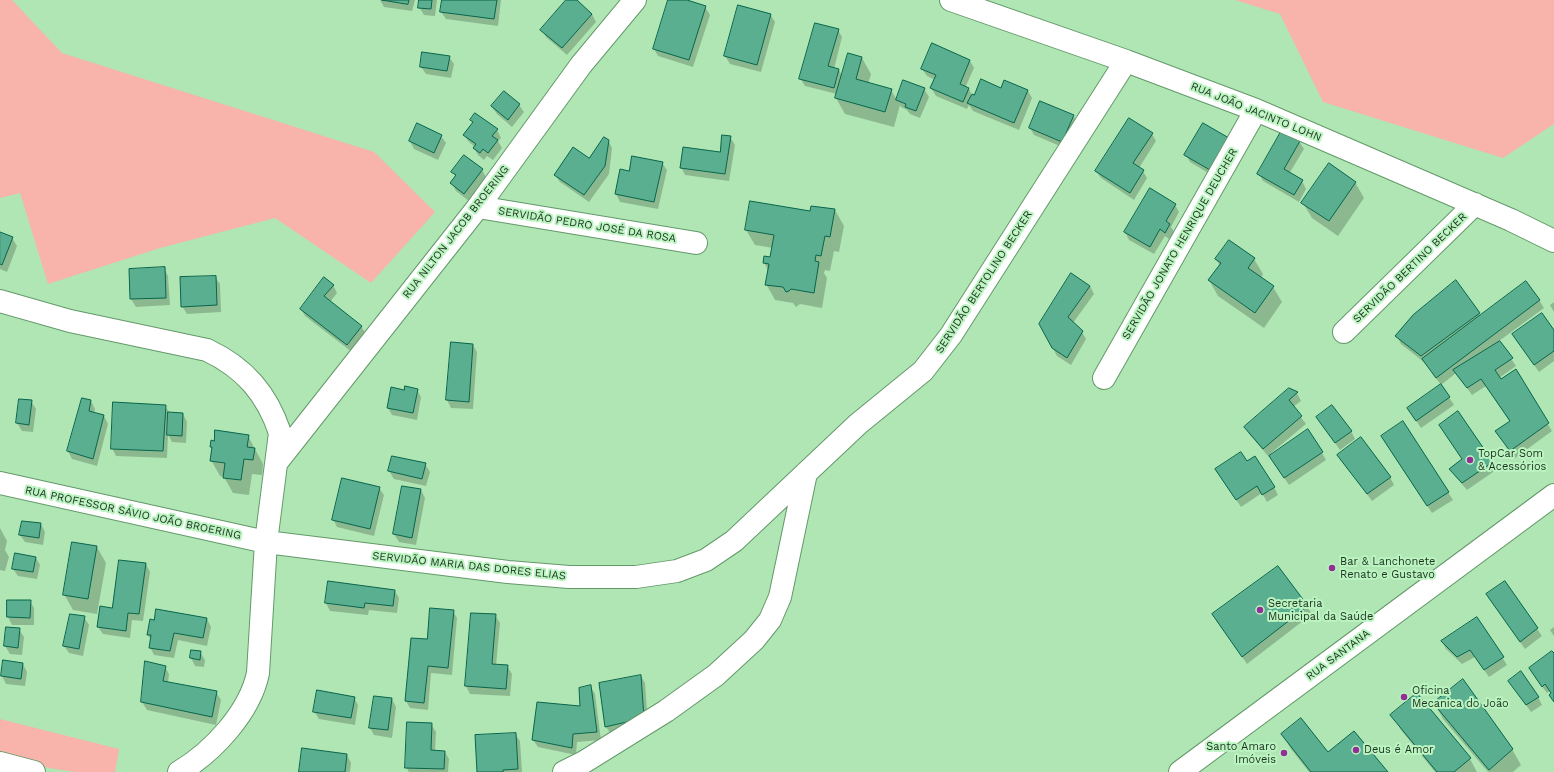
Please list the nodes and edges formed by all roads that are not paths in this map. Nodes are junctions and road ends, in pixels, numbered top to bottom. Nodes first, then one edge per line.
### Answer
1 (635, 0) edge
2 (951, 0) edge
3 (1126, 61) junction
4 (1256, 110) junction
5 (1475, 204) junction
6 (478, 207) junction
7 (1554, 241) edge
8 (696, 243) dead end
9 (0, 301) edge
10 (1344, 332) dead end
11 (1104, 378) dead end
12 (275, 463) junction
13 (806, 473) junction
14 (0, 483) edge
15 (1554, 495) edge
16 (266, 542) junction
17 (0, 763) edge
18 (183, 771) edge
19 (34, 772) edge
20 (564, 772) edge
21 (1180, 772) edge

1 - 6 street, RUA NILTON JACOB BROERING
2 - 3 street, RUA JOÃO JACINTO LOHN
3 - 4 street, RUA JOÃO JACINTO LOHN
3 - 13 street, SERVIDÃO BERTOLINO BECKER
4 - 5 street, RUA JOÃO JACINTO LOHN
4 - 11 street, SERVIDÃO JONATO HENRIQUE DEUCHER
5 - 7 street, RUA JOÃO JACINTO LOHN
5 - 10 street, SERVIDÃO BERTINO BECKER
6 - 8 street, SERVIDÃO PEDRO JOSÉ DA ROSA
6 - 12 street, RUA NILTON JACOB BROERING
9 - 12 street
12 - 16 street
13 - 16 street, SERVIDÃO MARIA DAS DORES ELIAS
13 - 20 street
14 - 16 street, RUA PROFESSOR SÁVIO JOÃO BROERING
15 - 21 street, RUA SANTANA
16 - 18 street
17 - 19 street

